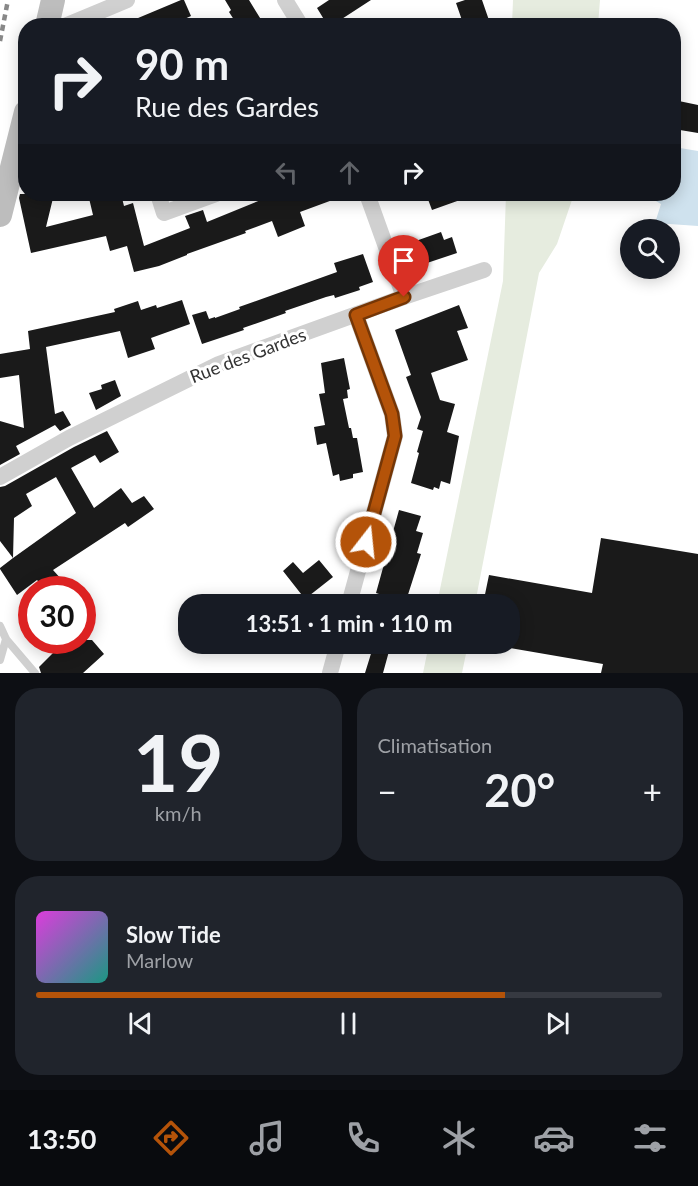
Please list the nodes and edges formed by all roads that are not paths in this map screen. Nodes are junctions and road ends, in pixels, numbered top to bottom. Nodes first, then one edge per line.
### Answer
1 (53, 0) edge
2 (128, 0) edge
3 (290, 2) edge
4 (49, 18) edge
5 (84, 18) edge
6 (297, 18) edge
7 (18, 144) edge
8 (160, 201) edge
9 (197, 201) edge
10 (370, 201) edge
11 (0, 215) edge
12 (484, 270) dead end
13 (404, 297) junction
14 (356, 315) junction
15 (0, 477) edge
16 (352, 594) edge
17 (0, 626) edge
18 (6, 639) junction
19 (335, 654) edge
20 (0, 660) edge
21 (35, 673) edge
22 (330, 673) edge

1 - 4 street
2 - 5 street
3 - 6 street
7 - 11 street
8 - 9 street
10 - 13 street
12 - 13 street, Rue des Gardes
13 - 14 street, Rue des Gardes
14 - 15 street, Rue des Gardes
14 - 16 street
17 - 18 lane
18 - 20 lane
18 - 21 lane
19 - 22 street

